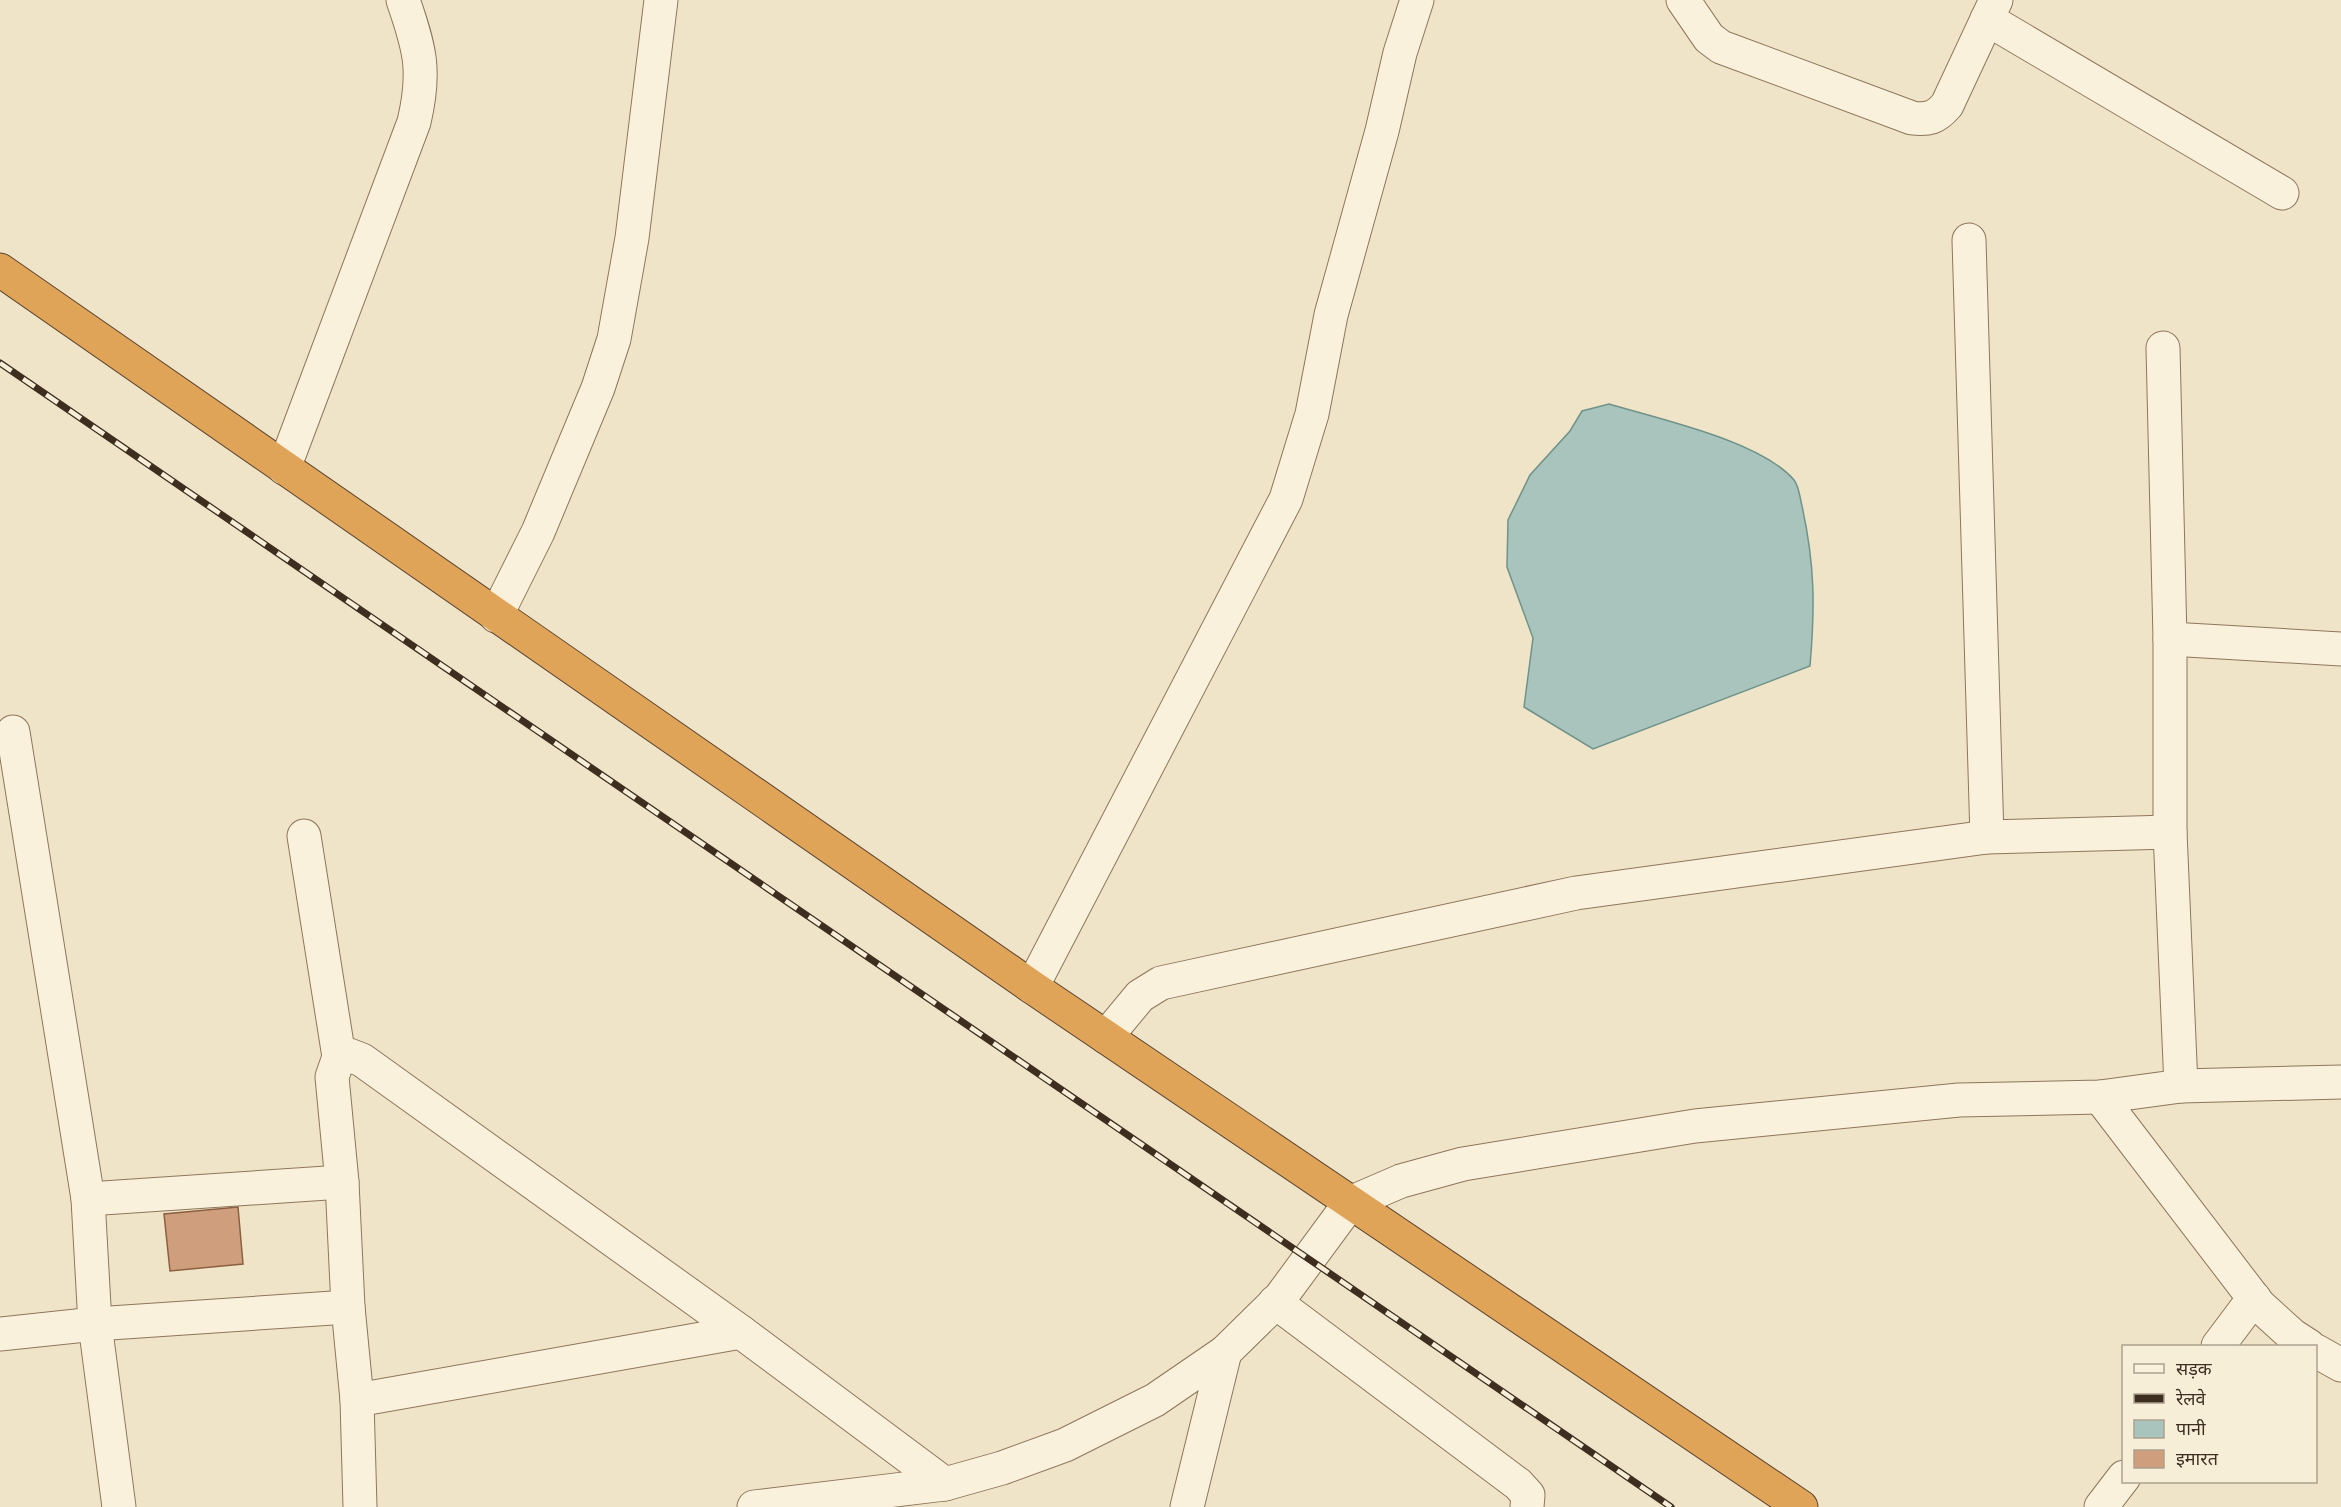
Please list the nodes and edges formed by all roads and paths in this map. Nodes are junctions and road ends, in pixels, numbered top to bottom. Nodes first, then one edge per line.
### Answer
1 (402, 0) edge
2 (661, 0) edge
3 (1417, 0) edge
4 (1683, 0) edge
5 (1992, 9) edge
6 (2282, 193) dead end
7 (1969, 240) dead end
8 (0, 270) edge
9 (2163, 348) dead end
10 (284, 468) junction
11 (496, 616) junction
12 (2170, 639) junction
13 (2341, 649) edge
14 (13, 732) dead end
15 (2170, 832) junction
16 (304, 836) dead end
17 (1987, 837) junction
18 (1032, 987) junction
19 (1106, 1037) junction
20 (339, 1057) junction
21 (2341, 1082) edge
22 (2181, 1086) junction
23 (2100, 1097) junction
24 (342, 1182) junction
25 (88, 1200) junction
26 (1350, 1203) junction
27 (2254, 1298) junction
28 (1275, 1302) junction
29 (348, 1307) junction
30 (95, 1324) junction
31 (741, 1332) junction
32 (0, 1334) edge
33 (2219, 1345) edge
34 (2306, 1345) edge
35 (1225, 1352) junction
36 (2317, 1352) edge
37 (2341, 1365) edge
38 (357, 1400) junction
39 (2122, 1480) edge
40 (945, 1484) junction
41 (119, 1507) edge
42 (360, 1507) edge
43 (754, 1507) edge
44 (1187, 1507) edge
45 (1527, 1507) edge
46 (1801, 1507) edge
47 (2101, 1507) edge

1 - 10 street
2 - 11 street
3 - 18 street
4 - 5 street
5 - 6 street
7 - 17 street
8 - 10 highway
9 - 12 street
10 - 11 highway
11 - 18 highway
12 - 13 street
12 - 15 street
14 - 25 street
15 - 17 street
15 - 22 street
16 - 20 street
17 - 19 street
18 - 19 highway
19 - 26 highway
20 - 24 street
20 - 31 street
21 - 22 street
22 - 23 street
23 - 26 street
23 - 27 street
24 - 25 street
24 - 29 street
25 - 30 street
26 - 28 street
26 - 46 highway
27 - 33 street
27 - 34 street
28 - 35 street
28 - 45 street
29 - 30 street
29 - 38 street
30 - 32 street
30 - 41 street
31 - 38 street
31 - 40 street
35 - 40 street
35 - 44 street
36 - 37 street
38 - 42 street
39 - 47 street
40 - 43 street

